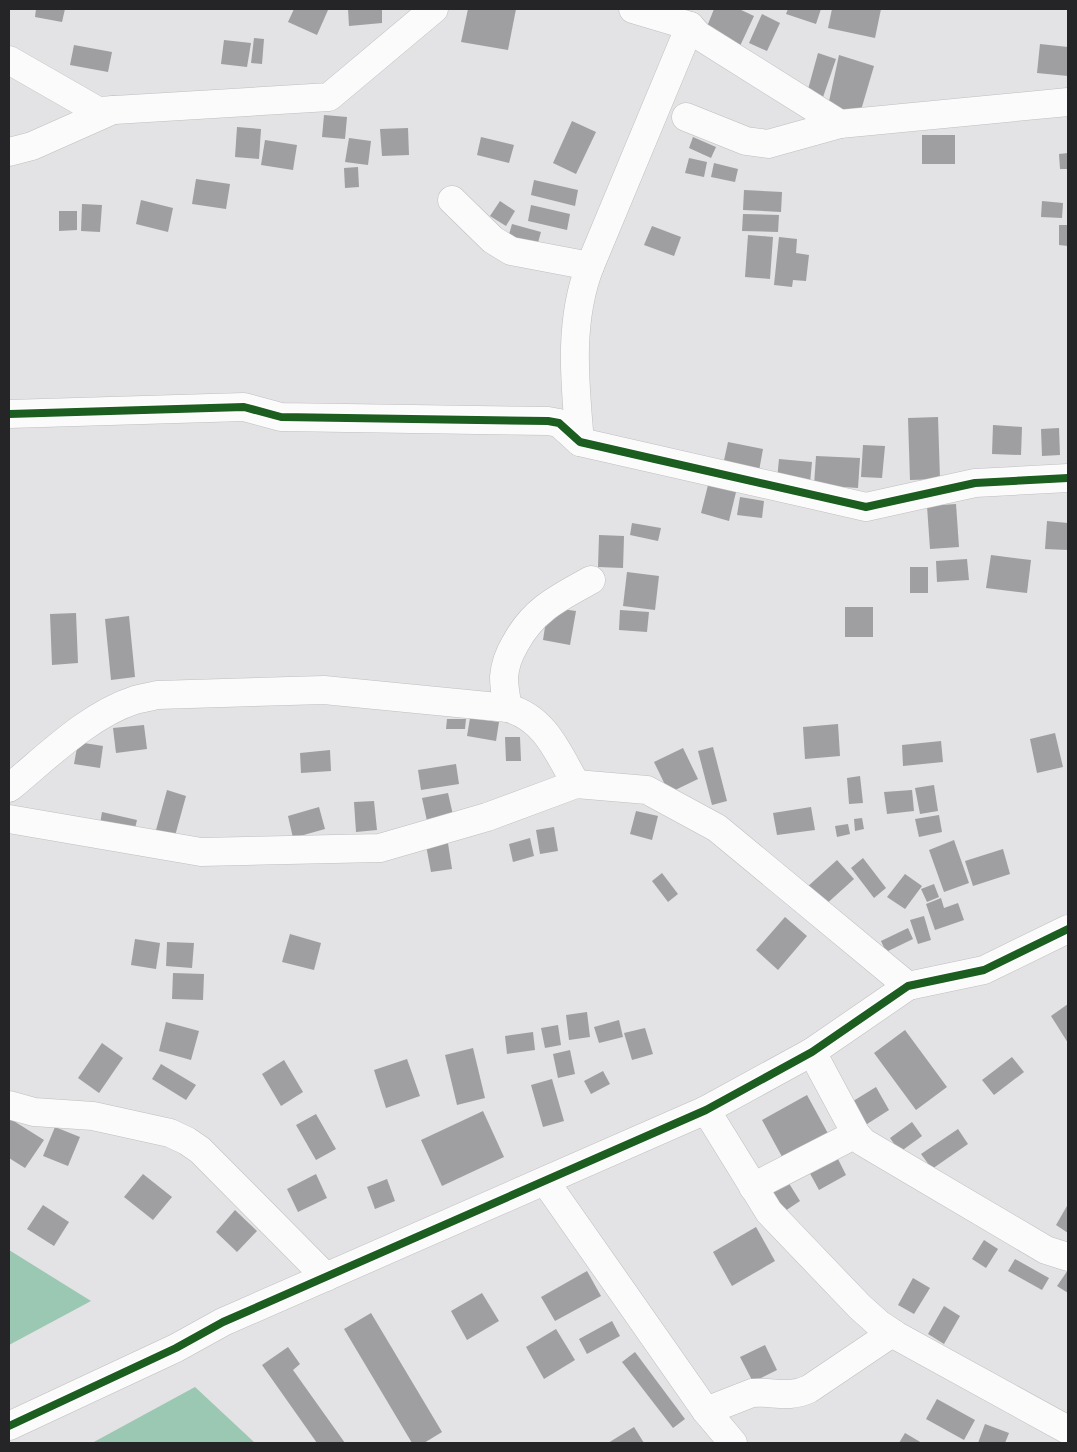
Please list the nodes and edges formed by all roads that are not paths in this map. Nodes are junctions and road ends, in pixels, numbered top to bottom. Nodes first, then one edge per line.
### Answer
1 (434, 9) edge
2 (633, 9) edge
3 (690, 26) junction
4 (9, 60) edge
5 (1068, 102) edge
6 (113, 110) junction
7 (686, 117) dead end
8 (840, 124) junction
9 (9, 152) edge
10 (452, 200) dead end
11 (590, 266) junction
12 (9, 414) edge
13 (580, 442) junction
14 (1068, 478) edge
15 (590, 580) dead end
16 (508, 708) junction
17 (576, 784) junction
18 (9, 788) edge
19 (9, 819) edge
20 (1068, 929) edge
21 (908, 986) junction
22 (812, 1052) junction
23 (9, 1105) edge
24 (706, 1110) junction
25 (856, 1134) junction
26 (545, 1181) junction
27 (753, 1186) junction
28 (1068, 1257) edge
29 (326, 1277) junction
30 (892, 1333) junction
31 (706, 1410) junction
32 (9, 1426) edge
33 (1068, 1430) edge
34 (733, 1443) edge

1 - 6 street
2 - 3 street
3 - 8 street
3 - 11 street
4 - 6 street
5 - 8 street
6 - 9 street
7 - 8 street
10 - 11 street
11 - 13 street
12 - 13 street
13 - 14 street
15 - 16 street
16 - 17 street
16 - 18 street
17 - 19 street
17 - 21 street
20 - 21 street
21 - 22 street
22 - 24 street
22 - 25 street
23 - 29 street
24 - 26 street
24 - 27 street
25 - 27 street
25 - 28 street
26 - 29 street
26 - 31 street
27 - 30 street
29 - 32 street
30 - 31 street
30 - 33 street
31 - 34 street

